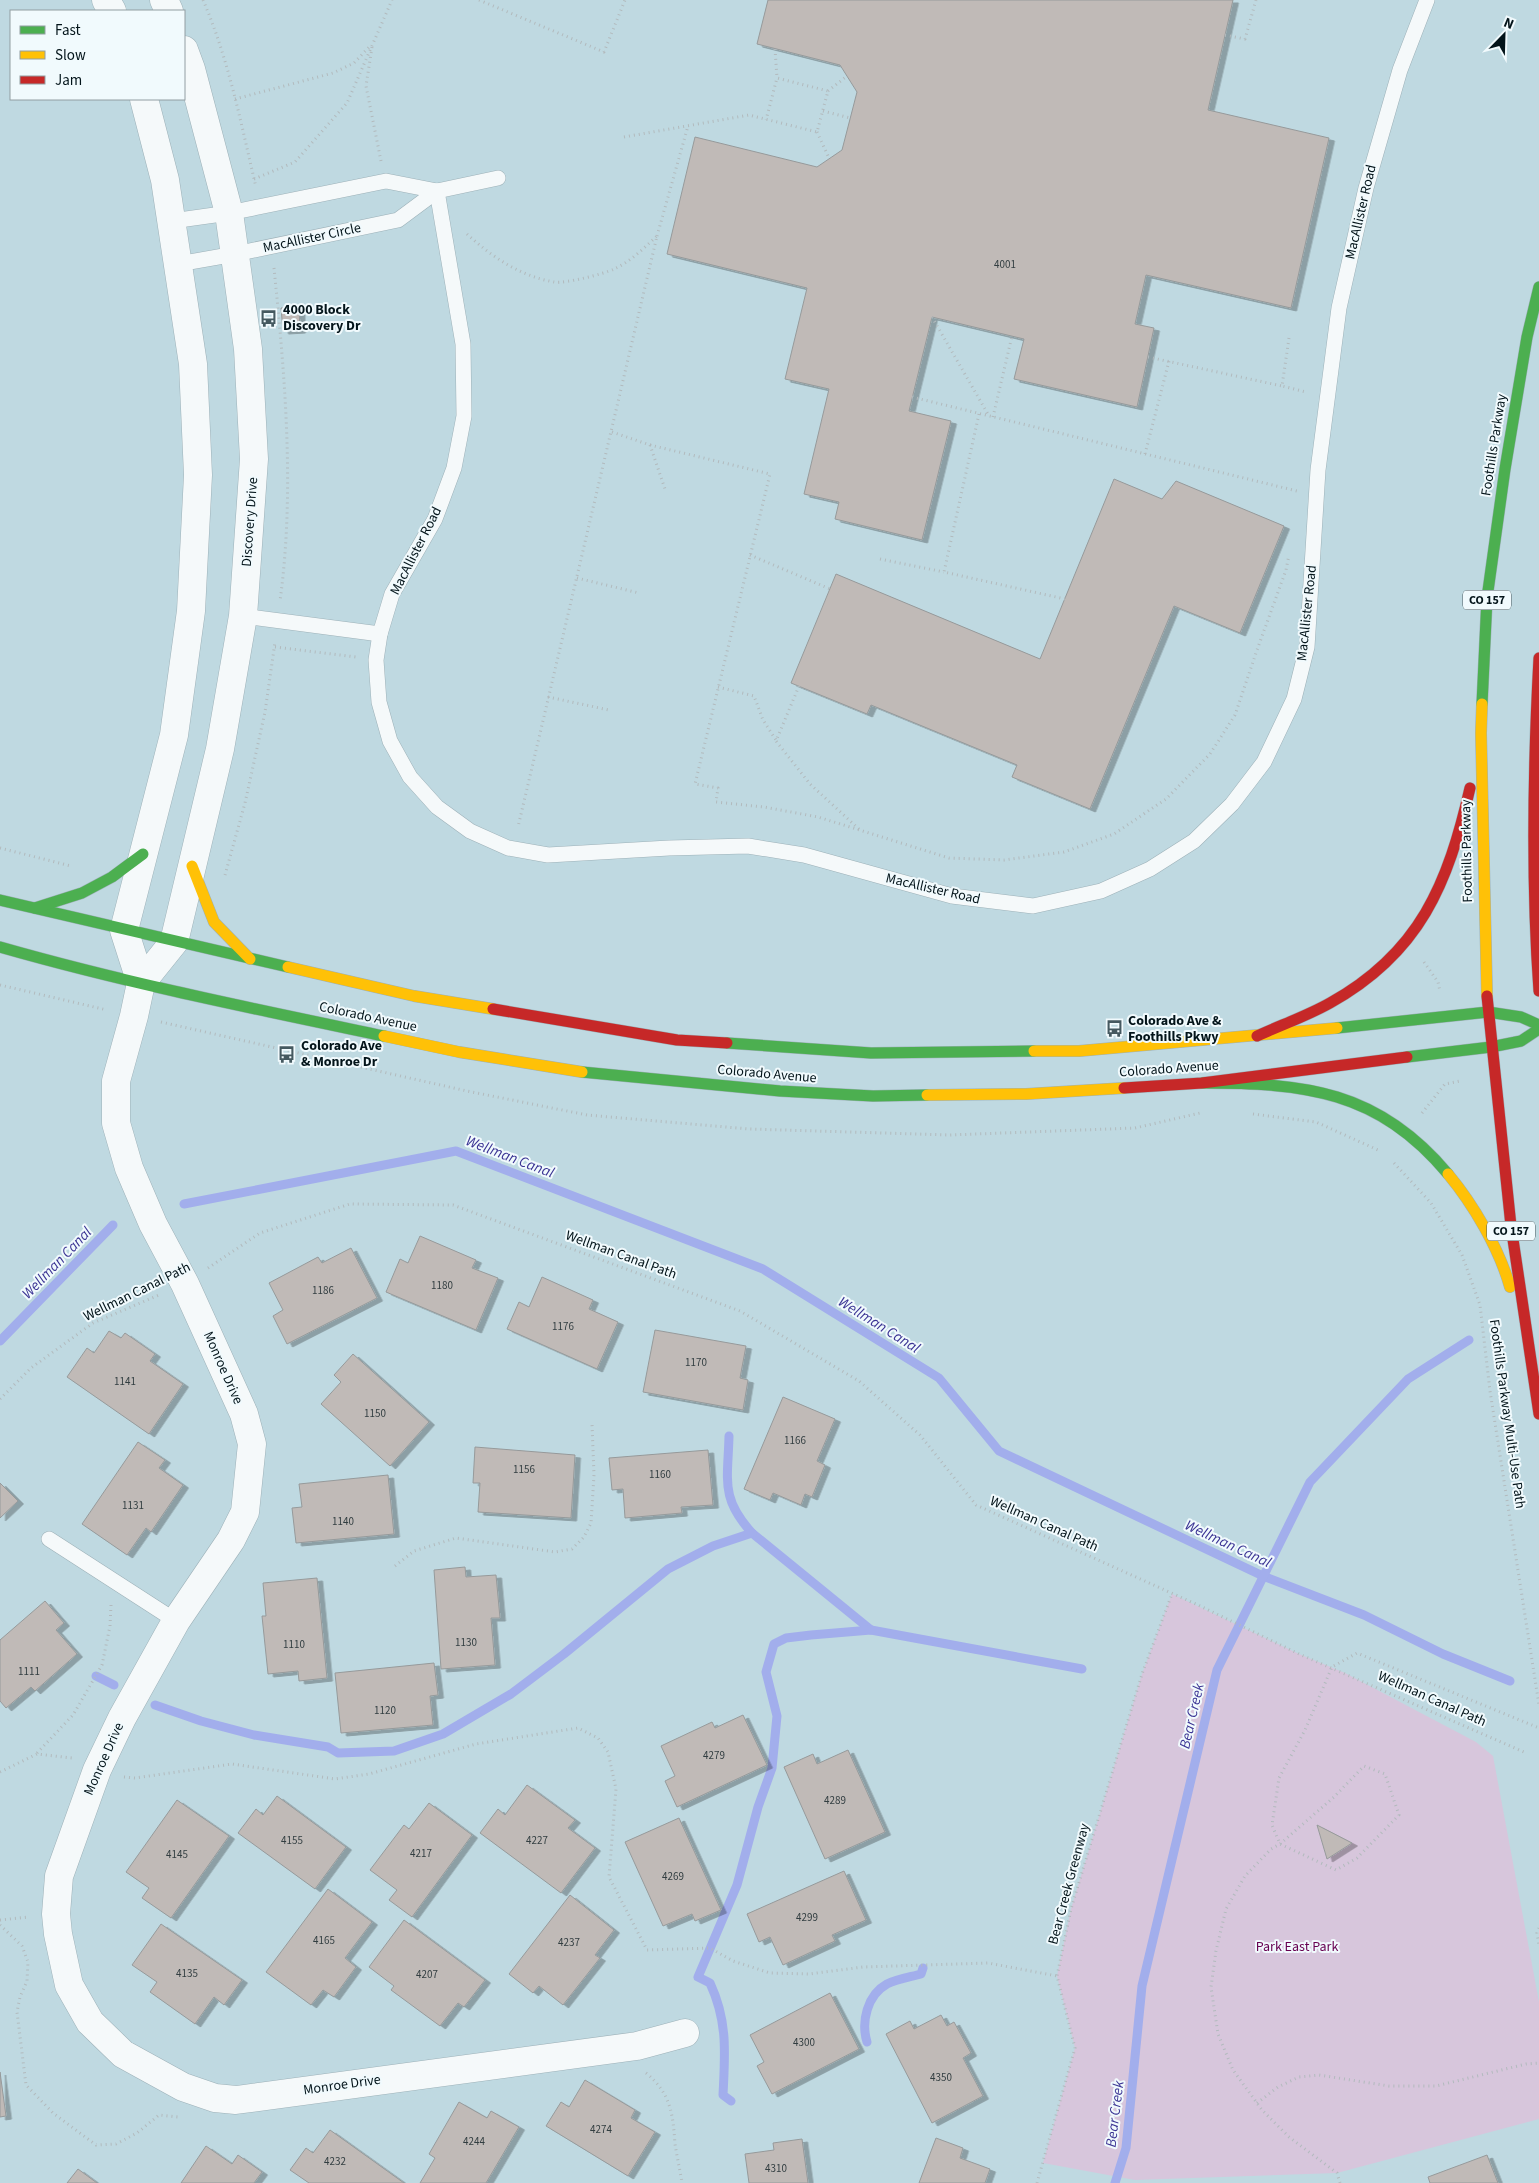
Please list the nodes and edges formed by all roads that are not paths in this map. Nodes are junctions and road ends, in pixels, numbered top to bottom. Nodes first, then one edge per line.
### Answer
1 (1427, 0) edge
2 (185, 53) edge
3 (144, 100) edge
4 (498, 178) dead end
5 (437, 190) junction
6 (229, 212) junction
7 (172, 221) junction
8 (235, 254) junction
9 (178, 264) junction
10 (1539, 287) edge
11 (243, 616) junction
12 (380, 634) junction
13 (1539, 658) edge
14 (1480, 733) junction
15 (143, 854) junction
16 (192, 866) junction
17 (0, 900) edge
18 (35, 908) junction
19 (124, 930) junction
20 (174, 942) junction
21 (0, 947) edge
22 (250, 959) junction
23 (141, 983) junction
24 (1539, 991) edge
25 (1488, 1012) junction
26 (1539, 1026) edge
27 (1539, 1029) edge
28 (1257, 1036) junction
29 (1491, 1047) junction
30 (1202, 1083) junction
31 (1536, 1400) junction
32 (1539, 1414) edge
33 (48, 1539) dead end
34 (176, 1621) junction
35 (685, 2033) dead end

1 - 12 lane, MacAllister Road
2 - 6 street, Discovery Drive
3 - 7 street
4 - 5 lane, MacAllister Circle
5 - 6 lane, MacAllister Circle
5 - 8 lane, MacAllister Circle
5 - 12 lane, MacAllister Road
6 - 7 lane, MacAllister Circle
6 - 8 street, Discovery Drive
7 - 9 street
8 - 9 lane, MacAllister Circle
8 - 11 street, Discovery Drive
9 - 15 street
10 - 14 main road, Foothills Parkway / CO 157
11 - 12 lane
11 - 16 street, Discovery Drive
13 - 24 main road
14 - 25 main road, Foothills Parkway / CO 157
14 - 28 main road
15 - 18 main road
15 - 19 street
16 - 20 street, Discovery Drive
16 - 22 main road
17 - 18 main road, Colorado Avenue
18 - 19 main road, Colorado Avenue
19 - 20 main road, Colorado Avenue
19 - 23 street, Monroe Drive
20 - 22 main road, Colorado Avenue
20 - 23 street, Discovery Drive
21 - 23 main road, Colorado Avenue
22 - 28 main road, Colorado Avenue
23 - 30 main road, Colorado Avenue
23 - 34 street, Monroe Drive
25 - 26 main road, Colorado Avenue
25 - 28 main road, Colorado Avenue
25 - 29 main road, Foothills Parkway / CO 157
27 - 29 main road, Colorado Avenue
29 - 30 main road, Colorado Avenue
29 - 31 main road, Foothills Parkway / CO 157
30 - 31 main road
31 - 32 main road, Foothills Parkway / CO 157
33 - 34 lane
34 - 35 street, Monroe Drive

